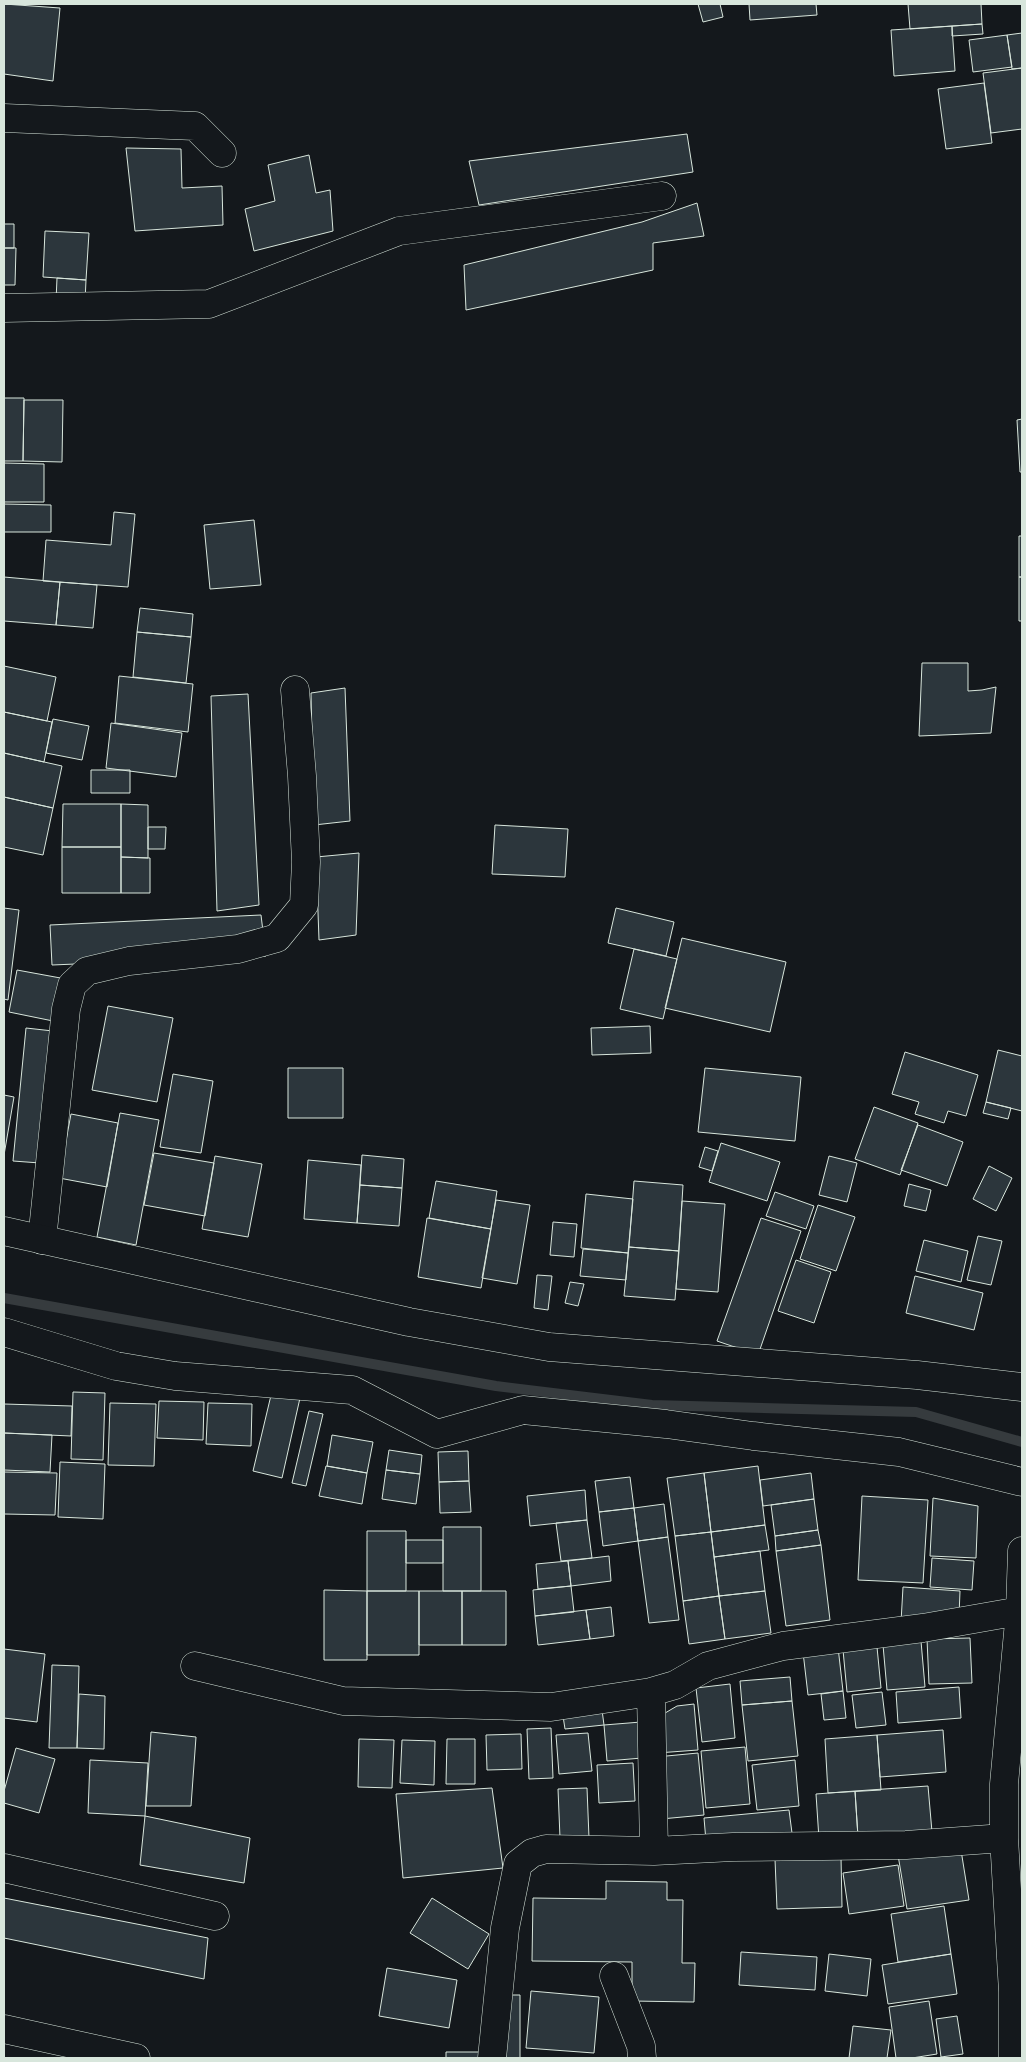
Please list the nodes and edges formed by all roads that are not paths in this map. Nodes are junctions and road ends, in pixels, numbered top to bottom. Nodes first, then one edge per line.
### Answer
1 (4, 118) edge
2 (222, 153) dead end
3 (662, 196) dead end
4 (4, 308) edge
5 (295, 690) dead end
6 (4, 1231) edge
7 (42, 1240) junction
8 (4, 1332) edge
9 (1022, 1387) edge
10 (1022, 1482) edge
11 (1022, 1551) edge
12 (1020, 1611) junction
13 (195, 1666) dead end
14 (651, 1692) junction
15 (1013, 1785) edge
16 (1004, 1838) junction
17 (654, 1851) junction
18 (4, 1868) edge
19 (215, 1916) dead end
20 (614, 1976) dead end
21 (4, 2029) edge
22 (136, 2058) edge
23 (492, 2058) edge
24 (642, 2058) edge
25 (1013, 2058) edge

1 - 2 street
3 - 4 street
5 - 7 street
6 - 7 street
7 - 9 street
8 - 10 street
11 - 12 street
12 - 14 street
12 - 15 street
13 - 14 street
14 - 17 street
15 - 16 street
16 - 17 street
16 - 25 street
17 - 23 street
18 - 19 street
20 - 24 street
21 - 22 street

